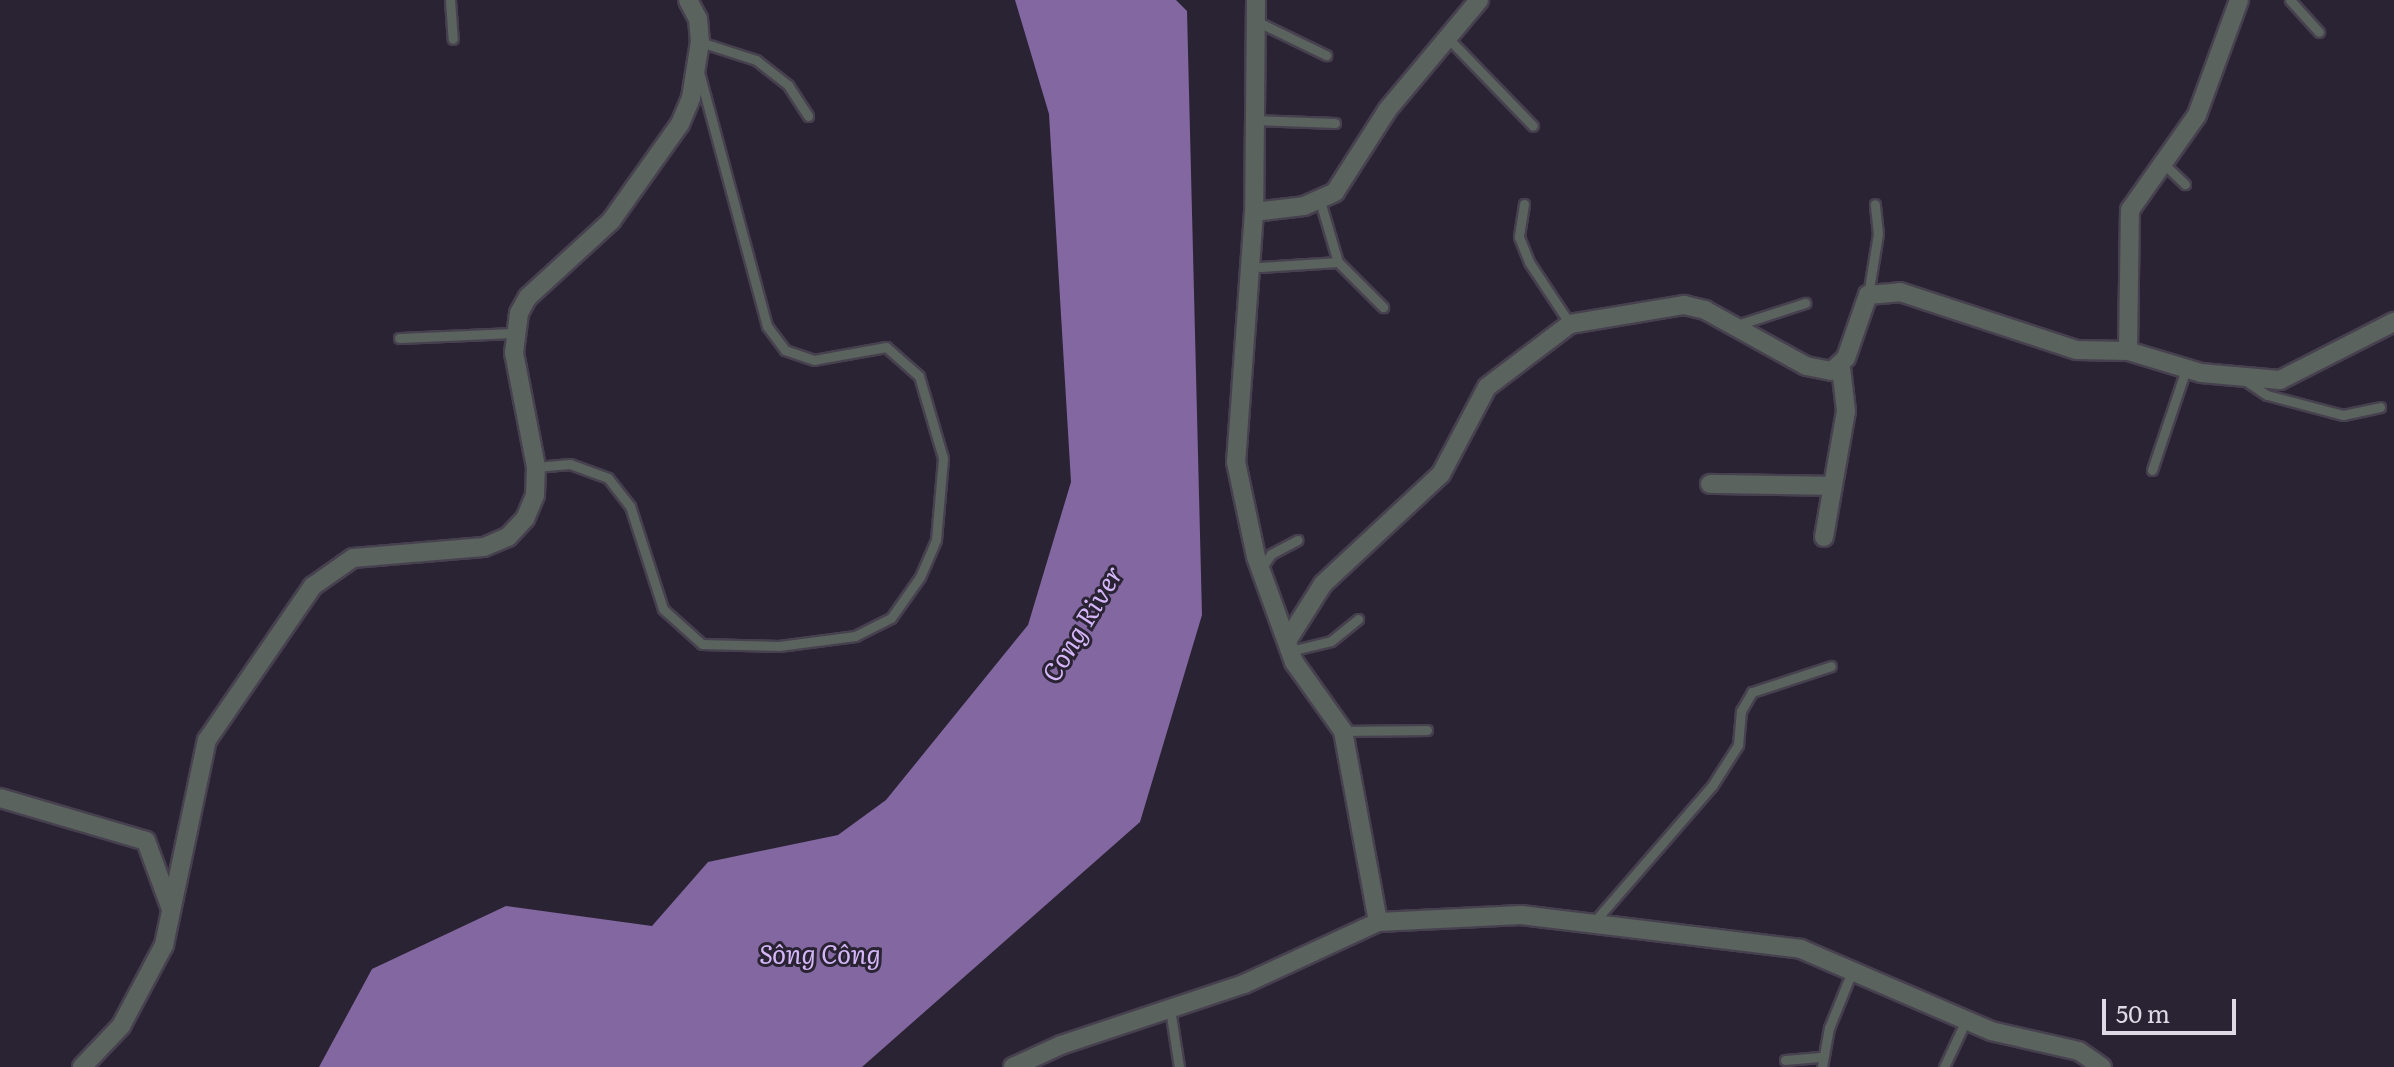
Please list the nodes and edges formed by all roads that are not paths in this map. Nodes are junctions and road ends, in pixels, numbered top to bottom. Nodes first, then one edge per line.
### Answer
1 (450, 0) edge
2 (688, 0) edge
3 (1256, 0) edge
4 (1479, 0) edge
5 (2239, 0) edge
6 (2290, 0) edge
7 (1255, 20) junction
8 (2319, 32) dead end
9 (1448, 38) junction
10 (453, 39) dead end
11 (700, 42) junction
12 (1326, 55) dead end
13 (698, 70) junction
14 (808, 116) dead end
15 (1254, 120) junction
16 (1335, 123) dead end
17 (1533, 126) dead end
18 (2162, 162) junction
19 (2185, 184) dead end
20 (1320, 201) junction
21 (1524, 204) dead end
22 (1875, 204) dead end
23 (1254, 212) junction
24 (1338, 262) junction
25 (1260, 267) dead end
26 (1868, 295) junction
27 (1805, 303) dead end
28 (1383, 307) dead end
29 (2394, 322) edge
30 (1570, 324) junction
31 (1734, 326) junction
32 (514, 333) junction
33 (399, 338) dead end
34 (2128, 351) junction
35 (1841, 367) junction
36 (2186, 369) junction
37 (2243, 379) junction
38 (2380, 407) dead end
39 (542, 467) junction
40 (2152, 470) dead end
41 (1710, 484) dead end
42 (1832, 486) junction
43 (1824, 537) dead end
44 (1297, 540) dead end
45 (1260, 570) junction
46 (1358, 619) dead end
47 (1288, 646) junction
48 (1831, 666) dead end
49 (1427, 730) dead end
50 (1343, 731) junction
51 (0, 798) edge
52 (173, 914) junction
53 (1378, 922) junction
54 (1594, 922) junction
55 (1853, 969) junction
56 (1170, 1009) junction
57 (1966, 1020) junction
58 (1785, 1060) dead end
59 (1822, 1062) edge
60 (82, 1067) edge
61 (1013, 1067) edge
62 (1179, 1067) edge
63 (1944, 1067) edge
64 (2102, 1067) edge

1 - 10 lane
2 - 11 street
3 - 7 street
4 - 9 street
5 - 18 street
6 - 8 lane
7 - 12 lane
7 - 15 street
9 - 17 lane
9 - 20 street
11 - 13 street
11 - 14 lane
13 - 32 street
13 - 39 lane
15 - 16 lane
15 - 23 street
18 - 19 lane
18 - 34 street
20 - 23 street
20 - 24 lane
21 - 30 lane
22 - 26 lane
23 - 45 street
24 - 25 lane
24 - 28 lane
26 - 34 street
26 - 35 street
27 - 31 lane
29 - 37 street
30 - 31 street
30 - 47 street
31 - 35 street
32 - 33 lane
32 - 39 street
34 - 36 street
35 - 42 street
36 - 37 street
36 - 40 lane
37 - 38 lane
39 - 52 street
41 - 42 street
42 - 43 street
44 - 45 lane
45 - 47 street
46 - 47 lane
47 - 50 street
48 - 54 lane
49 - 50 lane
50 - 53 street
51 - 52 street
52 - 60 street
53 - 54 street
53 - 56 street
54 - 55 street
55 - 57 street
55 - 59 lane
56 - 61 street
56 - 62 lane
57 - 63 lane
57 - 64 street
58 - 59 lane

